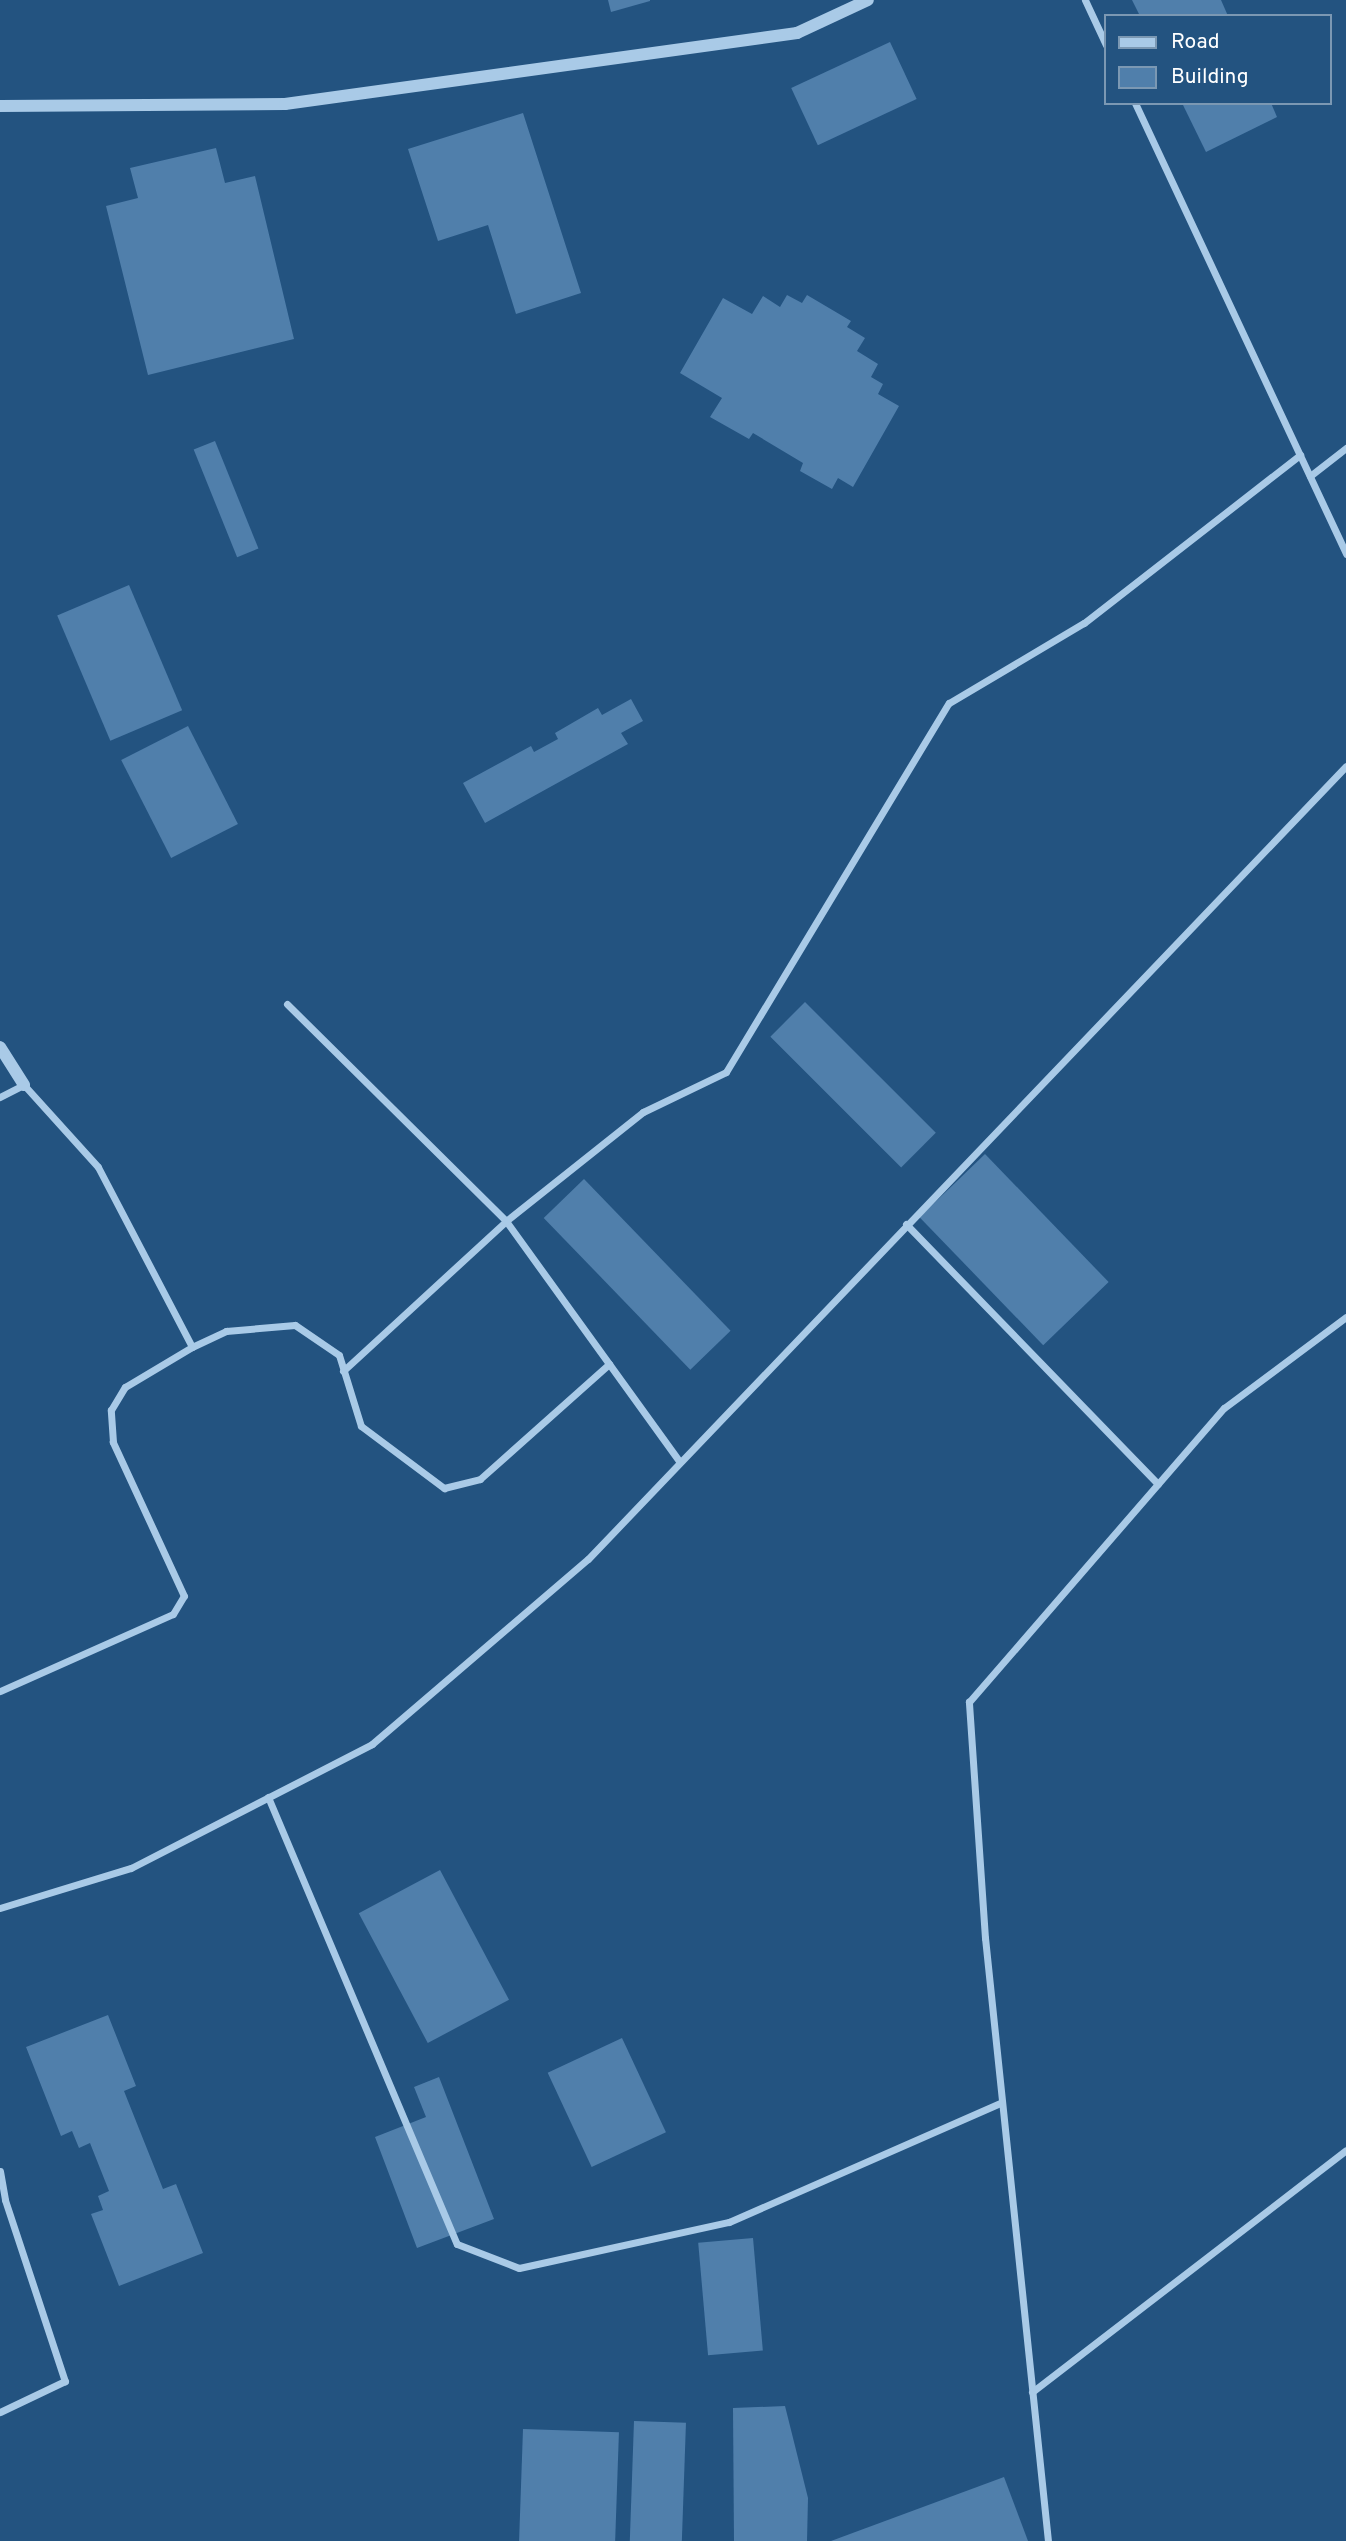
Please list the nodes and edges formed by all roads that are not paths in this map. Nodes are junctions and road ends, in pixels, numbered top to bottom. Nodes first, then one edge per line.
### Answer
1 (868, 0) edge
2 (1085, 0) edge
3 (1104, 41) edge
4 (1136, 105) edge
5 (0, 106) edge
6 (1346, 448) edge
7 (1300, 455) junction
8 (1310, 476) junction
9 (1346, 554) edge
10 (1346, 766) edge
11 (287, 1004) dead end
12 (0, 1047) edge
13 (24, 1085) junction
14 (0, 1097) edge
15 (506, 1221) junction
16 (906, 1224) junction
17 (1346, 1317) edge
18 (192, 1347) junction
19 (609, 1364) junction
20 (344, 1371) junction
21 (680, 1462) junction
22 (1158, 1484) junction
23 (0, 1691) edge
24 (268, 1797) junction
25 (0, 1908) edge
26 (1002, 2102) junction
27 (1346, 2150) edge
28 (0, 2171) edge
29 (1032, 2392) junction
30 (0, 2412) edge
31 (1048, 2541) edge

1 - 5 street
2 - 3 street
4 - 7 street
6 - 8 street
7 - 8 street
7 - 15 street
8 - 9 street
10 - 16 street
11 - 15 street
12 - 13 street
13 - 14 street
13 - 18 street
15 - 19 street
15 - 20 street
16 - 21 street
16 - 22 street
17 - 22 street
18 - 20 street
18 - 23 street
19 - 20 street
19 - 21 street
21 - 24 street
22 - 26 street
24 - 25 street
24 - 26 street
26 - 29 street
27 - 29 street
28 - 30 street
29 - 31 street

